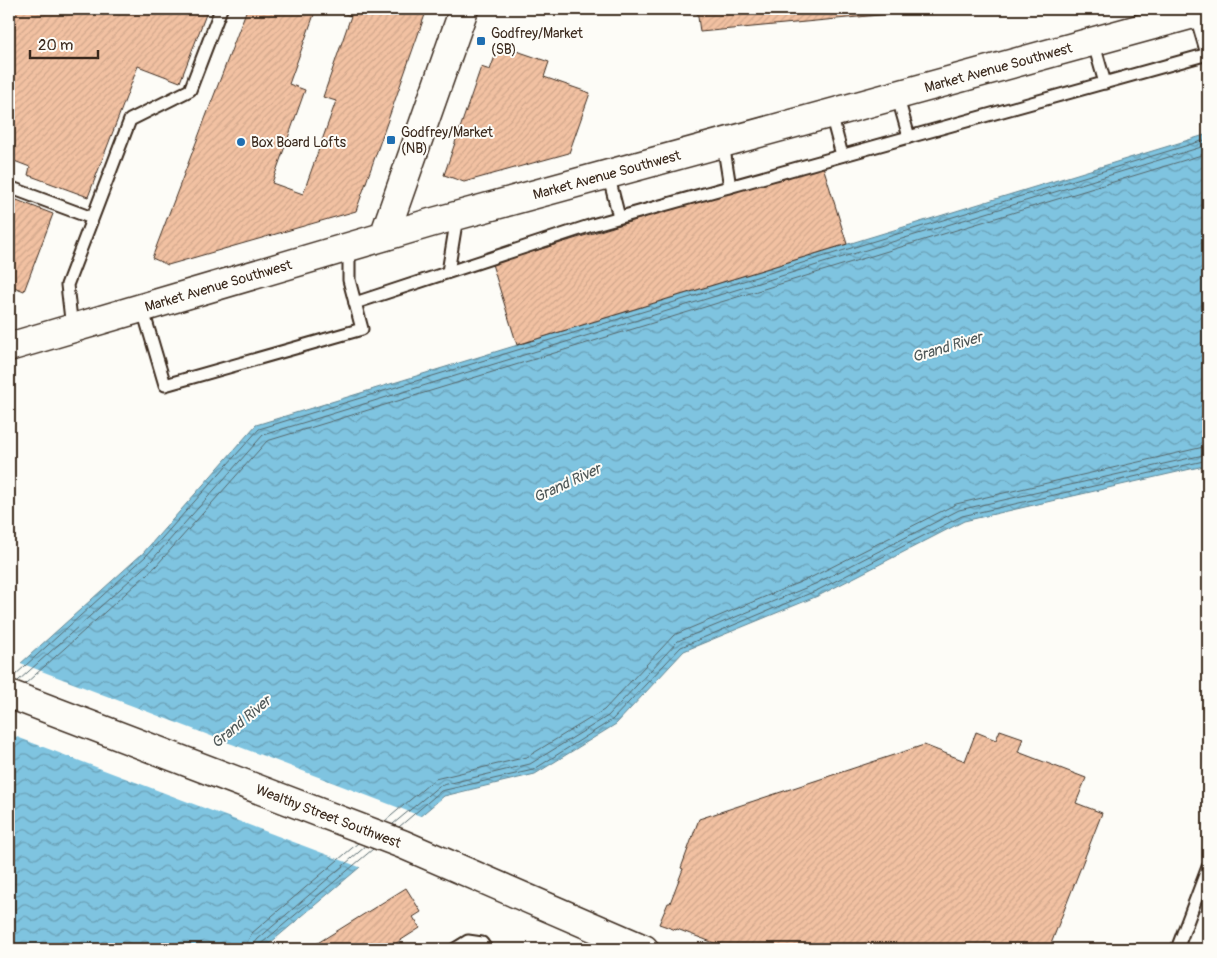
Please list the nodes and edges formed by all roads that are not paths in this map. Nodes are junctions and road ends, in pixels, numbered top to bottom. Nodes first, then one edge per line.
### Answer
1 (221, 9) edge
2 (464, 9) edge
3 (1202, 11) edge
4 (1093, 41) junction
5 (1208, 54) edge
6 (1105, 83) junction
7 (897, 95) junction
8 (831, 113) junction
9 (908, 137) junction
10 (723, 143) junction
11 (842, 155) junction
12 (608, 174) junction
13 (9, 187) edge
14 (730, 187) junction
15 (457, 216) junction
16 (619, 217) junction
17 (92, 218) junction
18 (384, 236) junction
19 (349, 246) junction
20 (448, 272) junction
21 (355, 303) junction
22 (142, 308) junction
23 (72, 328) junction
24 (9, 347) edge
25 (9, 694) edge
26 (1208, 867) edge
27 (626, 946) edge
28 (455, 949) edge
29 (486, 949) edge
30 (1177, 949) edge

1 - 17 lane
2 - 18 main road
3 - 4 main road, Market Avenue Southwest
3 - 5 lane
4 - 6 lane
4 - 7 main road, Market Avenue Southwest
5 - 6 lane
6 - 9 lane
7 - 8 main road, Market Avenue Southwest
7 - 9 lane
8 - 10 main road, Market Avenue Southwest
8 - 11 lane
9 - 11 lane
10 - 12 main road, Market Avenue Southwest
10 - 14 lane
11 - 14 lane
12 - 15 main road, Market Avenue Southwest
12 - 16 lane
13 - 17 lane
14 - 16 lane
15 - 18 main road, Market Avenue Southwest
15 - 20 lane
16 - 20 lane
17 - 23 lane
18 - 19 main road, Market Avenue Southwest
19 - 21 lane
19 - 22 main road, Market Avenue Southwest
20 - 21 lane
21 - 22 lane
22 - 23 main road, Market Avenue Southwest
23 - 24 main road, Market Avenue Southwest
25 - 27 main road, Wealthy Street Southwest
26 - 30 lane
28 - 29 lane

